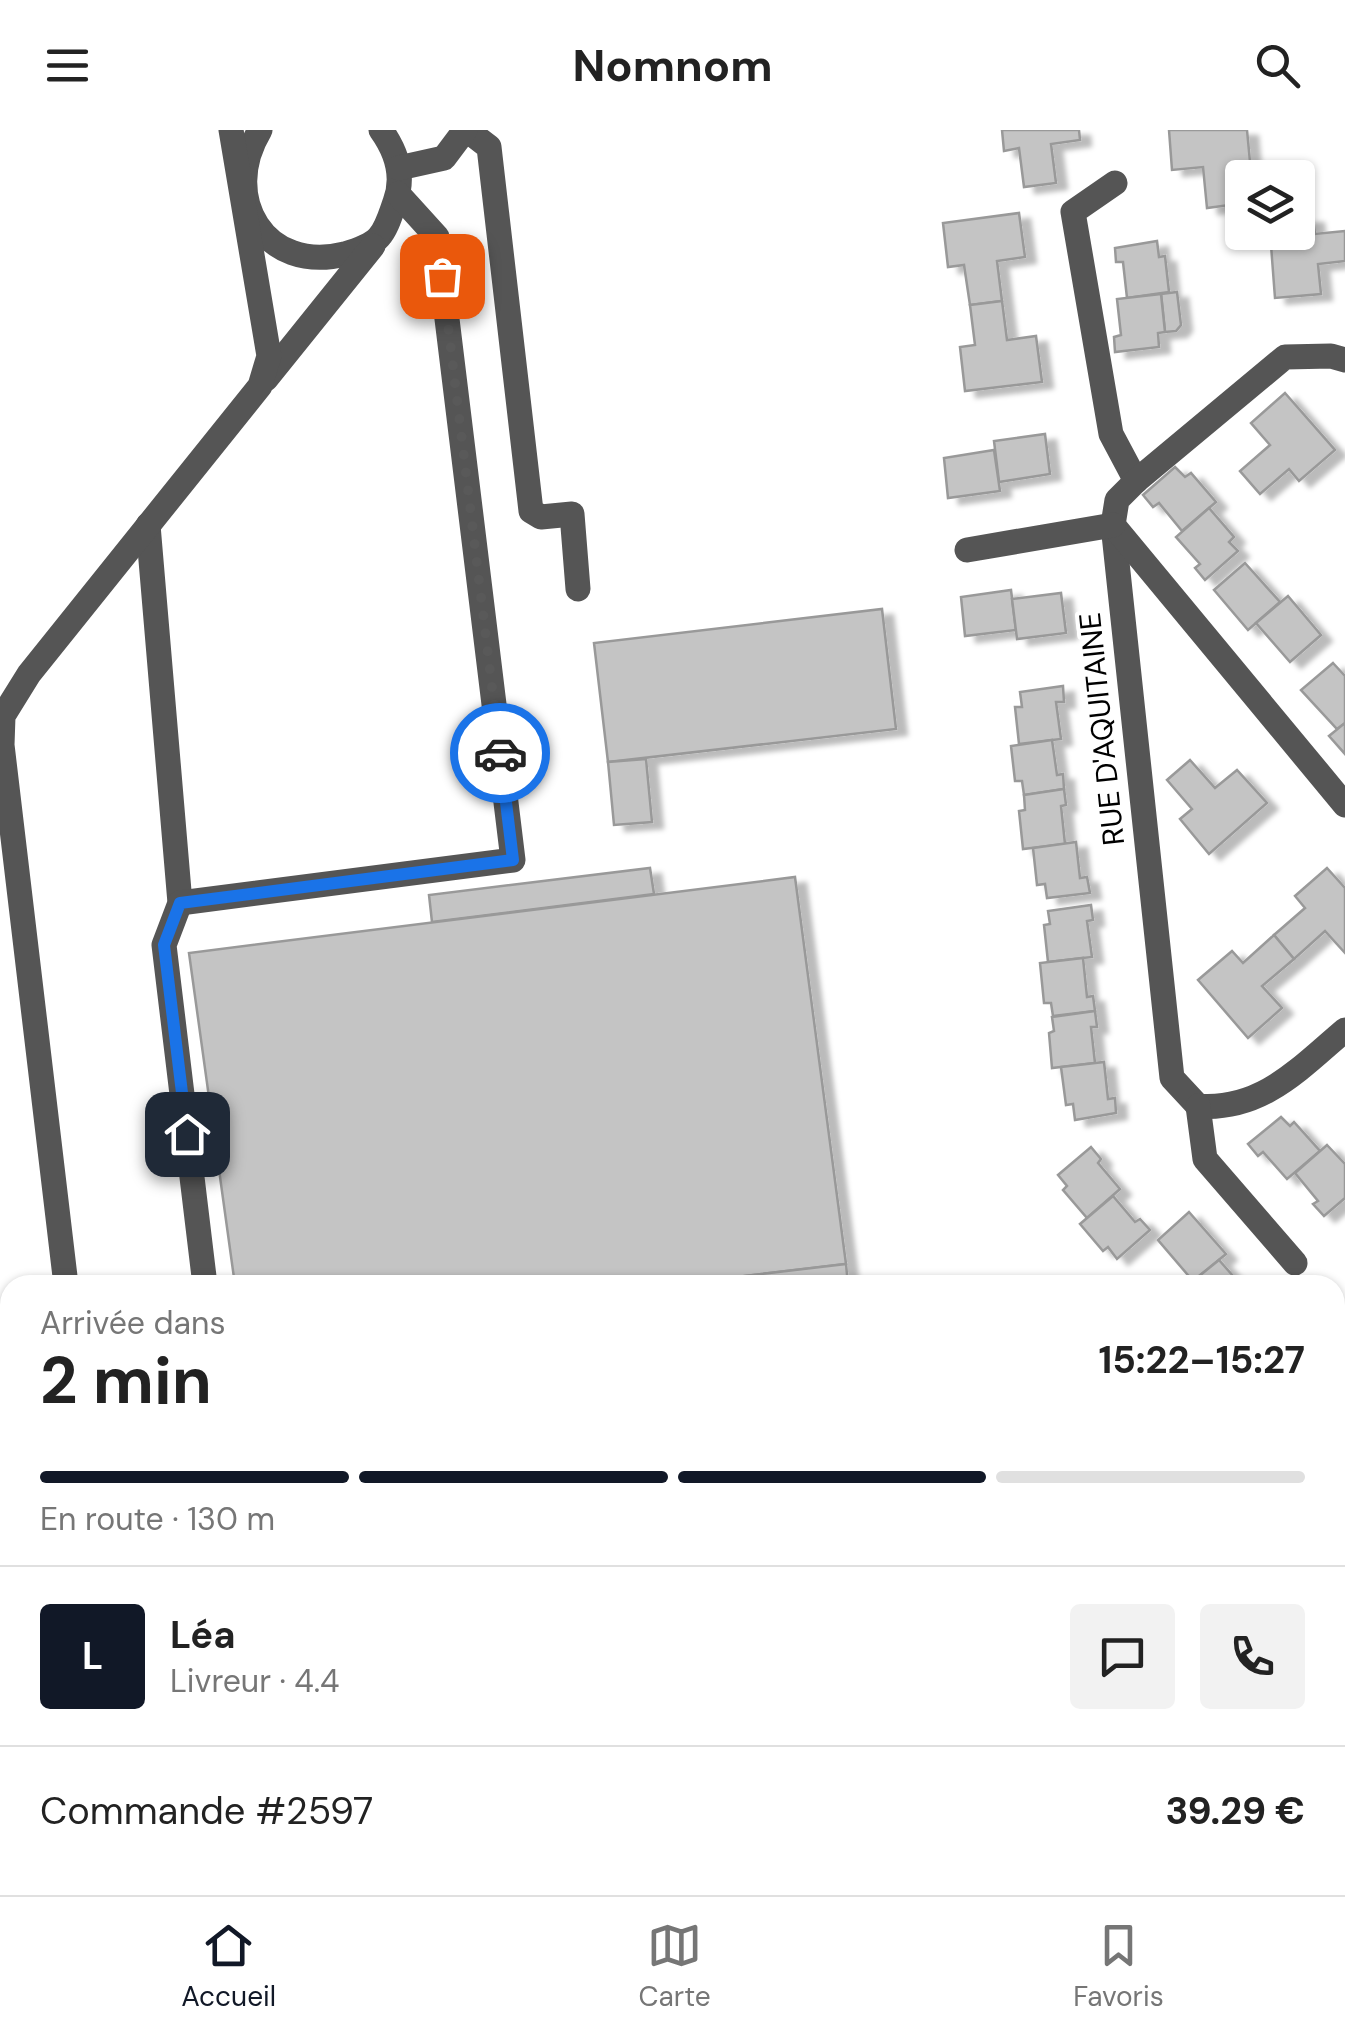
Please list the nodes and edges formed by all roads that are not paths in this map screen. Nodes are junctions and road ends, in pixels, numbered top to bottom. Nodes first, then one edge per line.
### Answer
1 (231, 130) edge
2 (260, 130) edge
3 (381, 130) edge
4 (466, 130) edge
5 (399, 181) junction
6 (1115, 183) dead end
7 (246, 204) junction
8 (378, 238) junction
9 (1345, 360) edge
10 (260, 386) junction
11 (1136, 480) junction
12 (1113, 524) junction
13 (148, 525) junction
14 (967, 550) dead end
15 (578, 589) dead end
16 (1345, 804) edge
17 (180, 903) junction
18 (1345, 1030) edge
19 (1198, 1106) junction
20 (1295, 1264) dead end
21 (65, 1275) edge
22 (204, 1275) edge

1 - 7 street
2 - 7 street
3 - 5 street
4 - 5 street
4 - 15 street
5 - 8 street
5 - 17 street
6 - 11 street
7 - 8 street
7 - 10 street
8 - 10 street
9 - 11 street
10 - 13 street
11 - 12 street
12 - 14 street
12 - 16 street
12 - 19 street, RUE D'AQUITAINE
13 - 17 street
13 - 21 street
17 - 22 street
18 - 19 street
19 - 20 street

